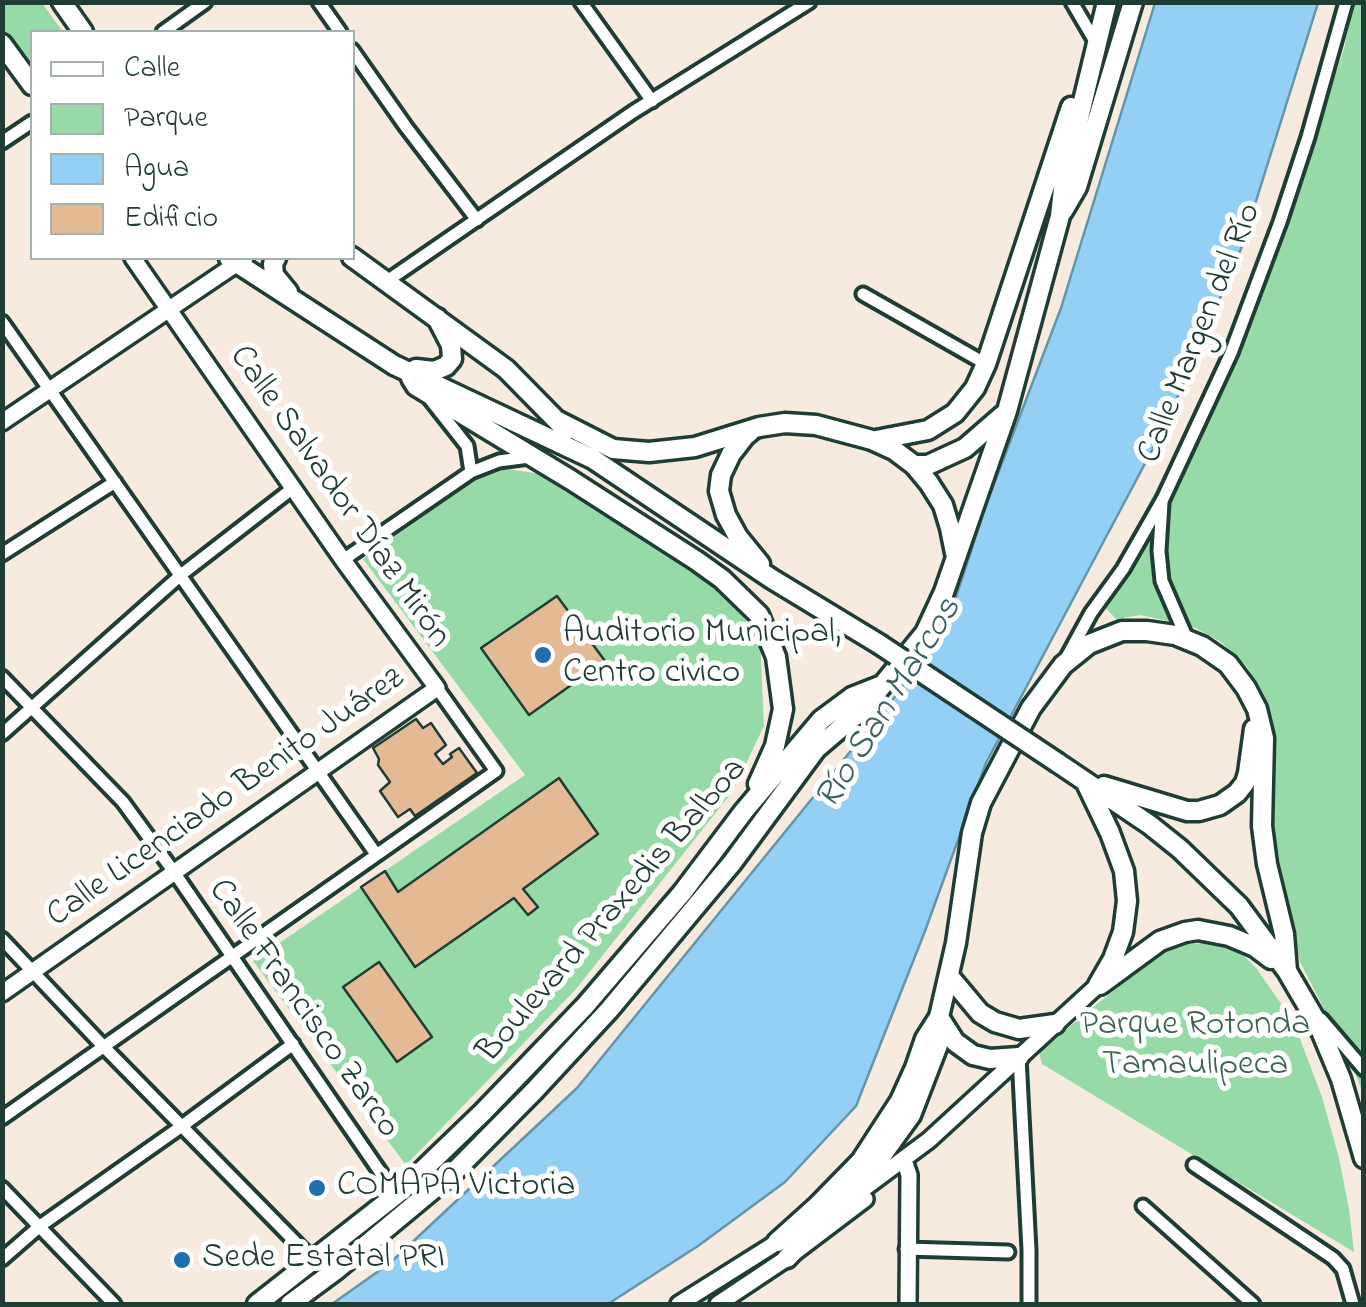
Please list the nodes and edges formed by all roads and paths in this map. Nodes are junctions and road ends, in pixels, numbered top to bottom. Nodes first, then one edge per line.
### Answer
1 (62, 2) edge
2 (581, 2) edge
3 (810, 2) edge
4 (1072, 2) edge
5 (1107, 2) edge
6 (1133, 2) edge
7 (1346, 2) edge
8 (201, 4) edge
9 (325, 5) edge
10 (83, 30) edge
11 (165, 30) edge
12 (339, 30) edge
13 (2, 44) edge
14 (1094, 52) junction
15 (355, 54) edge
16 (30, 83) edge
17 (652, 101) junction
18 (30, 123) edge
19 (2, 142) edge
20 (1060, 216) junction
21 (476, 220) junction
22 (134, 260) edge
23 (236, 260) edge
24 (238, 260) edge
25 (275, 260) edge
26 (355, 260) edge
27 (387, 281) junction
28 (863, 294) dead end
29 (294, 301) junction
30 (168, 310) junction
31 (437, 318) junction
32 (2, 322) edge
33 (986, 364) junction
34 (411, 372) junction
35 (51, 389) junction
36 (424, 392) junction
37 (1007, 411) junction
38 (558, 421) junction
39 (2, 422) edge
40 (760, 427) junction
41 (872, 440) junction
42 (532, 456) junction
43 (589, 457) junction
44 (914, 465) junction
45 (471, 472) junction
46 (114, 482) junction
47 (293, 488) junction
48 (1163, 499) junction
49 (2, 554) edge
50 (956, 559) junction
51 (343, 560) junction
52 (182, 574) junction
53 (772, 579) junction
54 (1188, 640) junction
55 (1062, 666) junction
56 (2, 677) edge
57 (885, 684) junction
58 (438, 688) junction
59 (31, 707) junction
60 (1256, 709) junction
61 (2, 734) edge
62 (318, 772) junction
63 (1084, 780) junction
64 (744, 811) junction
65 (376, 854) junction
66 (174, 872) junction
67 (2, 939) edge
68 (231, 955) junction
69 (1287, 971) junction
70 (34, 972) junction
71 (950, 976) junction
72 (1098, 986) junction
73 (2, 993) edge
74 (1307, 1003) junction
75 (939, 1017) junction
76 (1056, 1024) junction
77 (293, 1044) junction
78 (103, 1046) junction
79 (1020, 1057) junction
80 (528, 1065) junction
81 (1364, 1069) edge
82 (544, 1080) junction
83 (2, 1118) edge
84 (182, 1126) junction
85 (1362, 1151) edge
86 (905, 1163) junction
87 (1194, 1165) dead end
88 (2, 1188) edge
89 (396, 1195) junction
90 (1144, 1206) dead end
91 (833, 1210) junction
92 (40, 1226) junction
93 (906, 1249) junction
94 (776, 1250) junction
95 (1008, 1252) dead end
96 (2, 1259) edge
97 (314, 1261) junction
98 (114, 1304) edge
99 (257, 1304) edge
100 (290, 1304) edge
101 (679, 1304) edge
102 (718, 1304) edge
103 (908, 1304) edge
104 (1028, 1304) edge
105 (1253, 1304) edge
106 (1352, 1304) edge

1 - 10 main road
2 - 17 street
3 - 17 street
4 - 14 street
5 - 14 main road, Boulevard Praxedis Balboa
6 - 20 main road, Boulevard Praxedis Balboa
7 - 48 street, Calle Margen del Río
8 - 11 street
9 - 12 street
13 - 16 main road
14 - 20 main road, Boulevard Praxedis Balboa
14 - 33 main road
15 - 21 street
17 - 21 street
18 - 19 street
20 - 37 main road, Boulevard Praxedis Balboa
21 - 27 street
22 - 30 street, Calle Salvador Díaz Mirón
23 - 30 street
24 - 29 main road
25 - 29 main road
26 - 27 main road
27 - 31 main road
28 - 33 street
29 - 34 main road
30 - 35 street
30 - 47 street, Calle Salvador Díaz Mirón
31 - 34 main road
31 - 38 main road
32 - 35 street
33 - 41 main road
34 - 36 main road
34 - 43 main road
35 - 39 street
35 - 46 street
36 - 42 main road
36 - 45 street
37 - 44 main road
37 - 50 main road, Boulevard Praxedis Balboa
38 - 40 main road
38 - 43 main road
40 - 41 main road
40 - 53 main road
41 - 44 main road
42 - 45 street
42 - 64 main road
43 - 53 main road
44 - 50 main road
45 - 51 street
46 - 49 street
46 - 52 street
47 - 51 street, Calle Salvador Díaz Mirón
47 - 52 street
48 - 54 street
48 - 55 street, Calle Margen del Río
50 - 57 main road, Boulevard Praxedis Balboa
51 - 58 street, Calle Salvador Díaz Mirón
52 - 59 street
52 - 62 street
53 - 63 main road, bridge
54 - 55 main road
54 - 60 main road
55 - 71 main road
56 - 59 street, Calle Francisco Zarco
57 - 64 main road, Boulevard Praxedis Balboa
57 - 82 main road, Boulevard Praxedis Balboa
58 - 62 street, Calle Licenciado Benito Juárez
58 - 65 street, Calle Salvador Díaz Mirón
59 - 61 street
59 - 66 street, Calle Francisco Zarco
60 - 63 main road
60 - 69 main road
62 - 65 street
62 - 66 street, Calle Licenciado Benito Juárez
63 - 69 main road
63 - 72 main road
64 - 80 main road, Boulevard Praxedis Balboa
65 - 68 street
66 - 68 street, Calle Francisco Zarco
66 - 70 street, Calle Licenciado Benito Juárez
67 - 70 street
68 - 77 street, Calle Francisco Zarco
68 - 78 street
69 - 72 main road
69 - 74 main road
70 - 73 street, Calle Licenciado Benito Juárez
70 - 78 street
71 - 75 main road
71 - 76 main road
72 - 76 street
74 - 81 street
74 - 85 main road
75 - 79 main road
75 - 91 main road
75 - 94 main road
76 - 79 street
77 - 84 street
77 - 89 street, Calle Francisco Zarco
78 - 83 street
78 - 84 street
79 - 86 street
79 - 104 street
80 - 82 main road
80 - 89 main road, Boulevard Praxedis Balboa
82 - 100 main road, Boulevard Praxedis Balboa
84 - 92 street
84 - 97 street
86 - 91 street
86 - 93 street
86 - 94 street
87 - 106 street
88 - 92 street
89 - 97 main road, Boulevard Praxedis Balboa
90 - 105 street
91 - 94 main road
92 - 96 street
92 - 98 street
93 - 95 street
93 - 103 street
94 - 101 street
94 - 102 street
97 - 99 main road, Boulevard Praxedis Balboa

